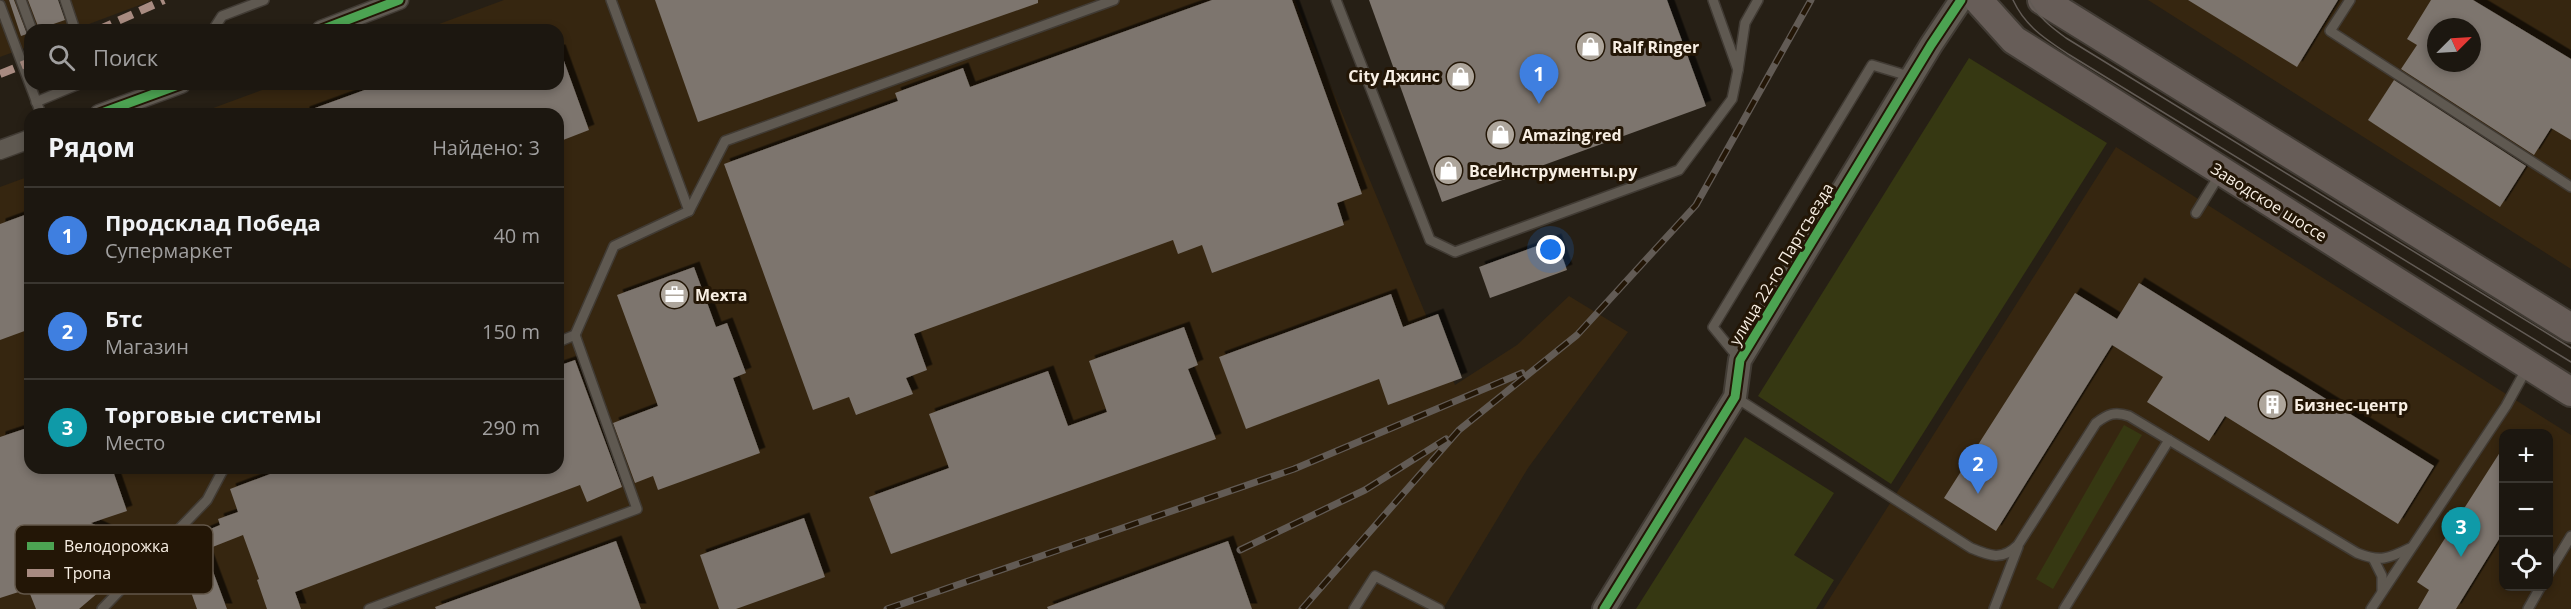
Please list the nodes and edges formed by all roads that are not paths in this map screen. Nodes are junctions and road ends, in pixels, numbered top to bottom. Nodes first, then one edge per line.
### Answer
1 (21, 0) edge
2 (65, 0) edge
3 (264, 0) edge
4 (399, 0) edge
5 (611, 0) edge
6 (1114, 0) edge
7 (1336, 0) edge
8 (1713, 0) edge
9 (1758, 0) edge
10 (1961, 0) edge
11 (1978, 0) edge
12 (2042, 0) edge
13 (2350, 0) edge
14 (0, 5) edge
15 (30, 24) edge
16 (73, 24) edge
17 (217, 24) edge
18 (337, 24) edge
19 (24, 70) edge
20 (1738, 70) junction
21 (1911, 77) junction
22 (32, 90) edge
23 (53, 90) edge
24 (65, 90) edge
25 (163, 90) edge
26 (55, 94) junction
27 (36, 102) junction
28 (38, 108) edge
29 (115, 108) edge
30 (24, 141) edge
31 (0, 150) edge
32 (2221, 172) junction
33 (2571, 187) edge
34 (689, 211) junction
35 (2196, 213) dead end
36 (2571, 328) edge
37 (575, 335) junction
38 (564, 340) edge
39 (1740, 360) junction
40 (2528, 366) junction
41 (2571, 392) edge
42 (1736, 397) junction
43 (2169, 440) junction
44 (221, 474) edge
45 (183, 525) edge
46 (2571, 536) edge
47 (2021, 540) junction
48 (2410, 548) junction
49 (2374, 560) junction
50 (2553, 566) edge
51 (2382, 591) junction
52 (2538, 591) edge
53 (116, 594) edge
54 (102, 609) edge
55 (369, 609) edge
56 (1354, 609) edge
57 (1439, 609) edge
58 (1604, 609) edge
59 (1994, 609) edge
60 (2064, 609) edge
61 (2371, 609) edge
62 (2528, 609) edge

1 - 15 lane
2 - 16 lane
3 - 17 lane
4 - 18 street
5 - 34 lane
6 - 34 lane
7 - 20 lane
8 - 20 lane
9 - 20 lane
10 - 21 street, улица 22-го Партсъезда
11 - 32 main road, Заводское шоссе
12 - 36 main road
13 - 33 lane
14 - 19 lane
21 - 39 street, улица 22-го Партсъезда
21 - 39 lane
22 - 27 lane
23 - 26 lane
24 - 26 lane
25 - 29 street
26 - 27 lane
27 - 28 lane
30 - 31 street
32 - 35 lane
32 - 40 main road, Заводское шоссе
34 - 37 lane
37 - 38 lane
37 - 55 lane
39 - 42 street, улица 22-го Партсъезда
40 - 41 main road, Заводское шоссе
40 - 48 lane
42 - 47 lane
42 - 58 street, улица 22-го Партсъезда
43 - 47 lane
43 - 49 lane
43 - 60 lane
44 - 45 lane
46 - 50 lane
47 - 59 lane
48 - 49 lane
48 - 51 lane
49 - 51 lane
51 - 61 lane
52 - 62 lane
53 - 54 lane
56 - 57 lane

